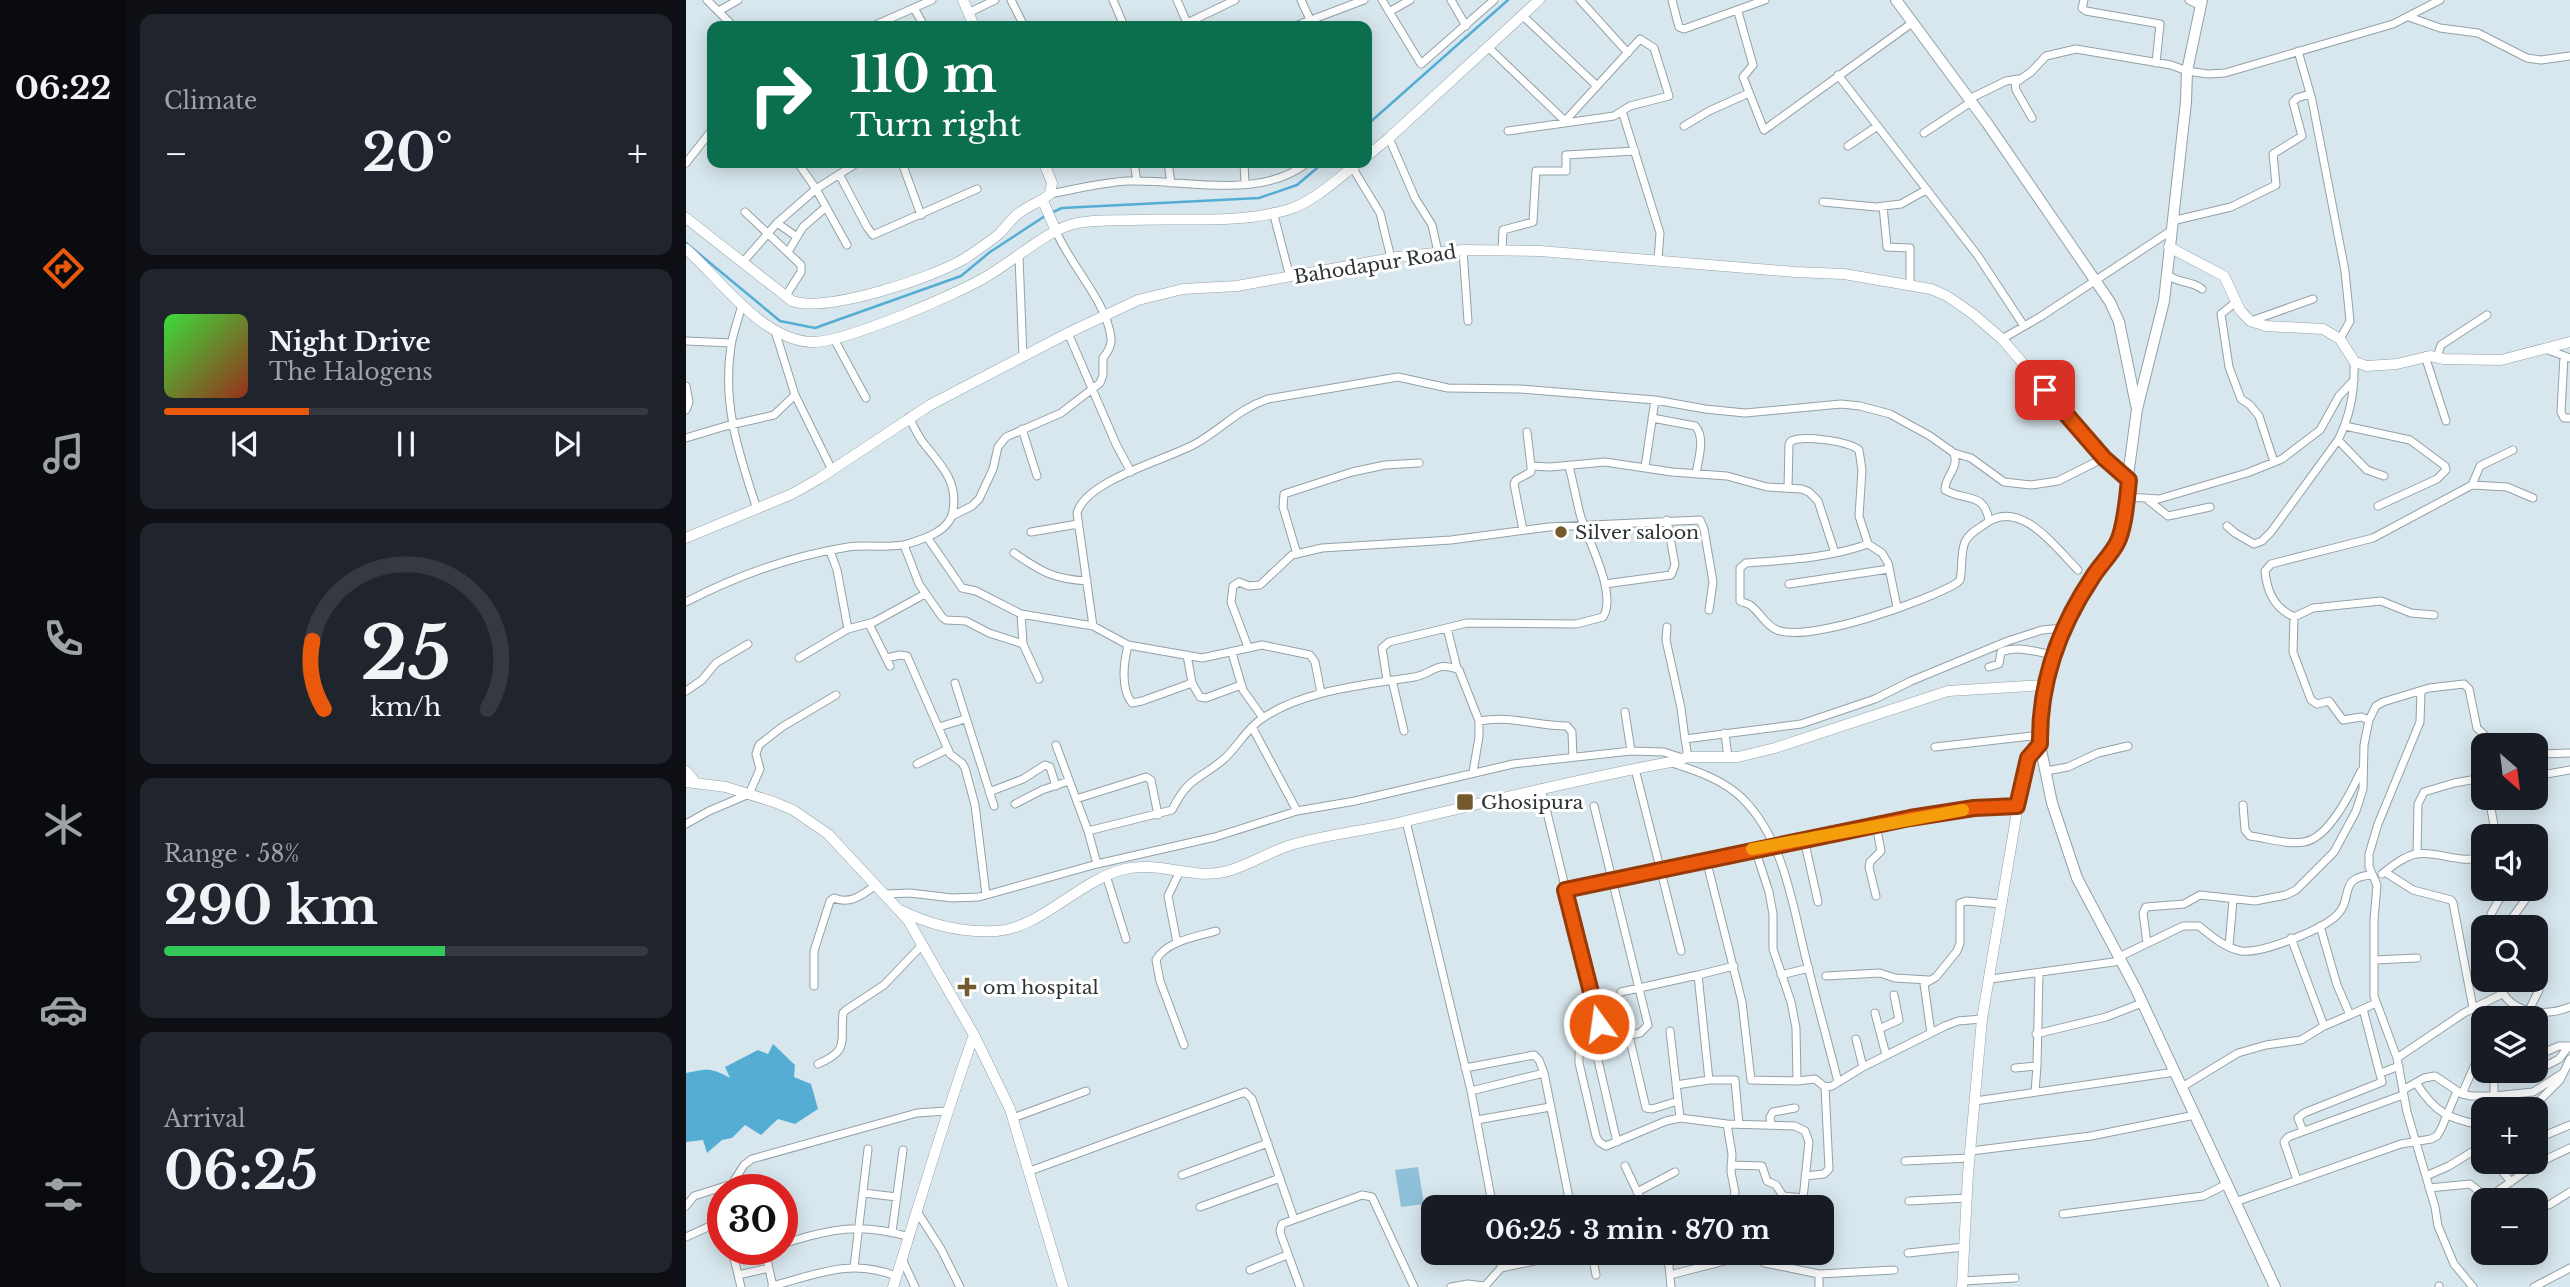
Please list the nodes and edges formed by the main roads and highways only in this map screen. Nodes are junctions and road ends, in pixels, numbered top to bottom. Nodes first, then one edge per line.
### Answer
1 (1896, 0) edge
2 (2201, 3) edge
3 (2137, 409) junction
4 (2275, 1287) edge

1 - 3 main road
2 - 3 main road
3 - 4 main road

